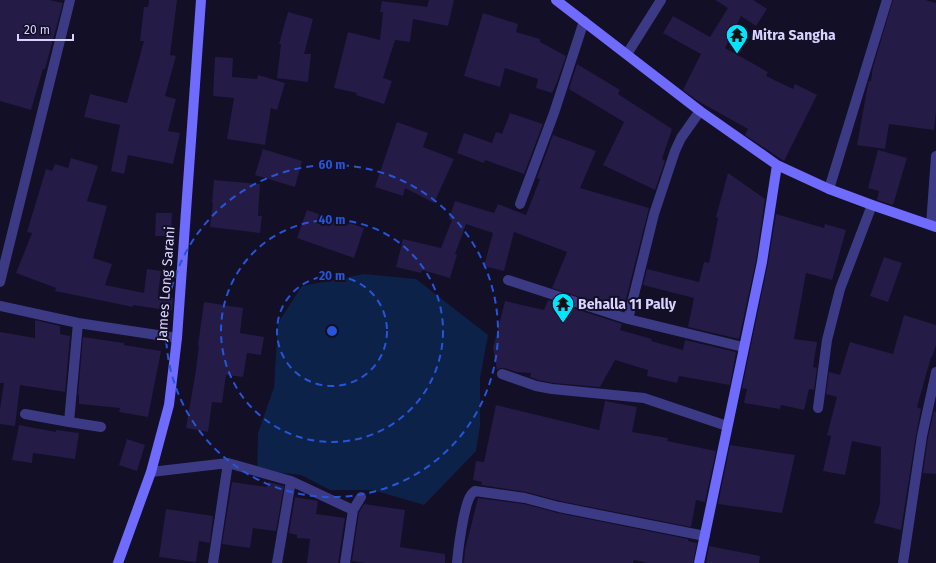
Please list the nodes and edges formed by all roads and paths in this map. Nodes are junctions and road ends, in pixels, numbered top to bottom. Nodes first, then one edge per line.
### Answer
1 (70, 0) edge
2 (201, 0) edge
3 (556, 0) edge
4 (661, 0) edge
5 (887, 0) edge
6 (584, 21) junction
7 (627, 54) junction
8 (700, 111) junction
9 (936, 156) edge
10 (777, 165) junction
11 (829, 189) junction
12 (520, 204) dead end
13 (872, 205) junction
14 (933, 226) edge
15 (508, 280) dead end
16 (0, 282) edge
17 (0, 306) edge
18 (628, 319) junction
19 (78, 323) junction
20 (177, 338) junction
21 (743, 347) junction
22 (936, 372) edge
23 (502, 374) dead end
24 (818, 408) dead end
25 (25, 414) dead end
26 (69, 422) junction
27 (727, 426) junction
28 (101, 427) dead end
29 (228, 463) junction
30 (151, 472) junction
31 (291, 481) junction
32 (361, 497) dead end
33 (353, 510) junction
34 (705, 536) junction
35 (118, 563) edge
36 (213, 563) edge
37 (277, 563) edge
38 (345, 563) edge
39 (457, 563) edge
40 (699, 563) edge
41 (903, 563) edge

1 - 16 street
2 - 20 street, James Long Sarani
3 - 6 street
4 - 7 street
5 - 11 street
6 - 7 street
6 - 12 street
7 - 8 street
8 - 10 street
8 - 18 street
9 - 14 street
10 - 11 street
10 - 21 street
11 - 13 street
13 - 14 street
13 - 24 street
15 - 18 street
17 - 19 street
18 - 21 street
19 - 20 street
19 - 26 street
20 - 30 street, James Long Sarani
21 - 27 street
22 - 41 street
23 - 27 street
25 - 26 street
26 - 28 street
27 - 34 street
29 - 30 street
29 - 31 street
29 - 36 street
30 - 35 street, James Long Sarani
31 - 33 street
31 - 37 street
32 - 33 street
33 - 38 street
34 - 39 street
34 - 40 street

